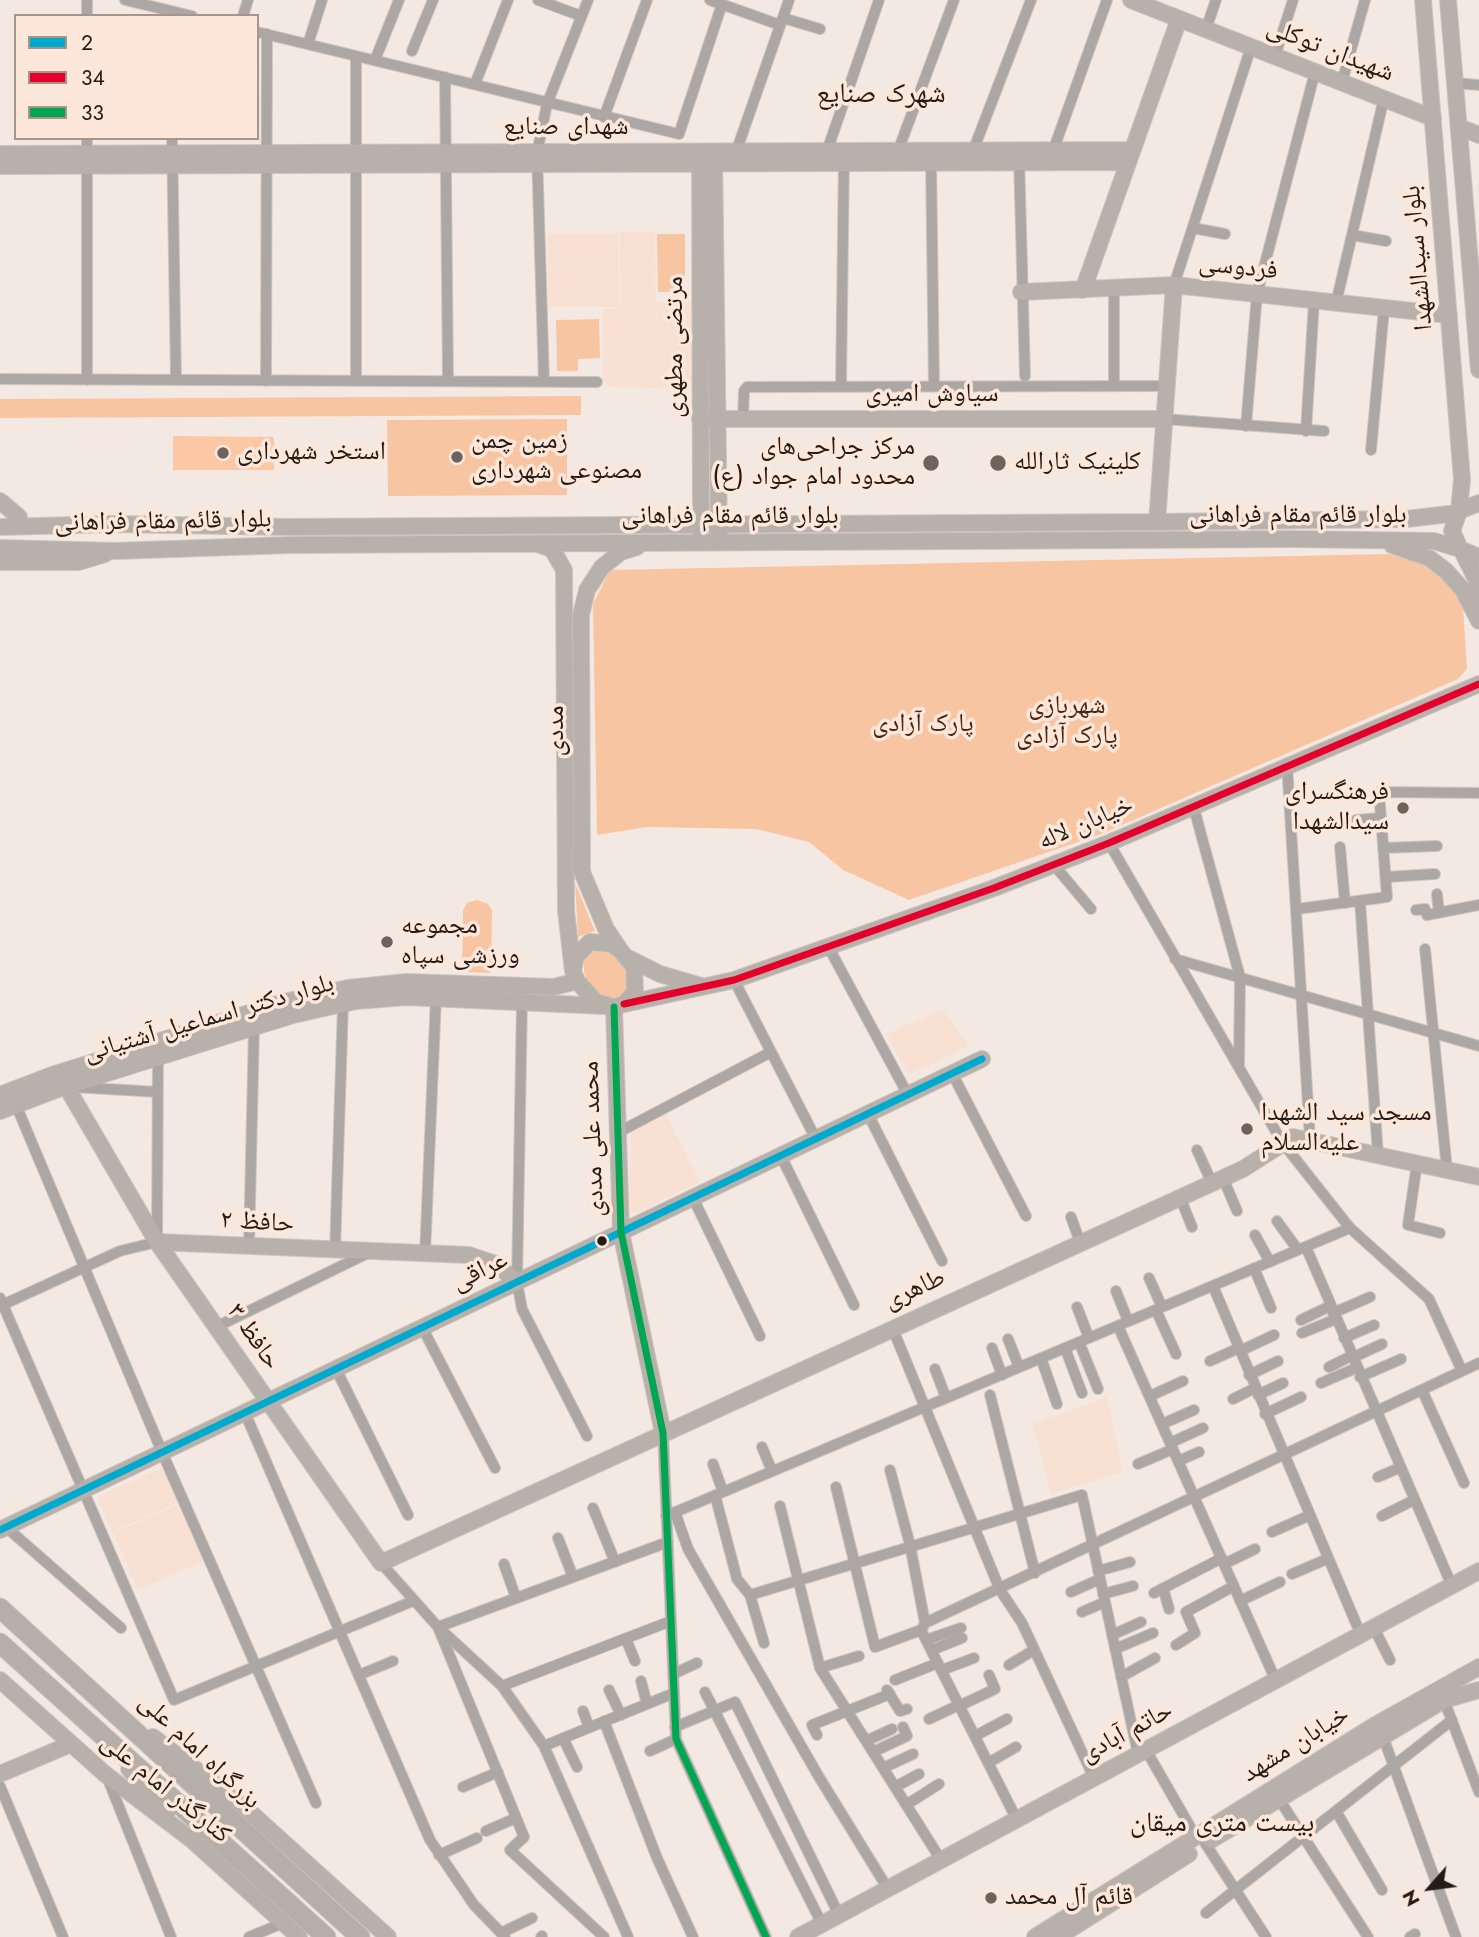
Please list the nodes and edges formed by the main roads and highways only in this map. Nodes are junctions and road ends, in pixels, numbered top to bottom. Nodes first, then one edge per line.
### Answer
1 (1, 1607) edge
2 (0, 1643) edge
3 (326, 1937) edge
4 (360, 1937) edge

1 - 4 highway, بزرگراه امام علی
2 - 3 highway, بزرگراه امام علی

